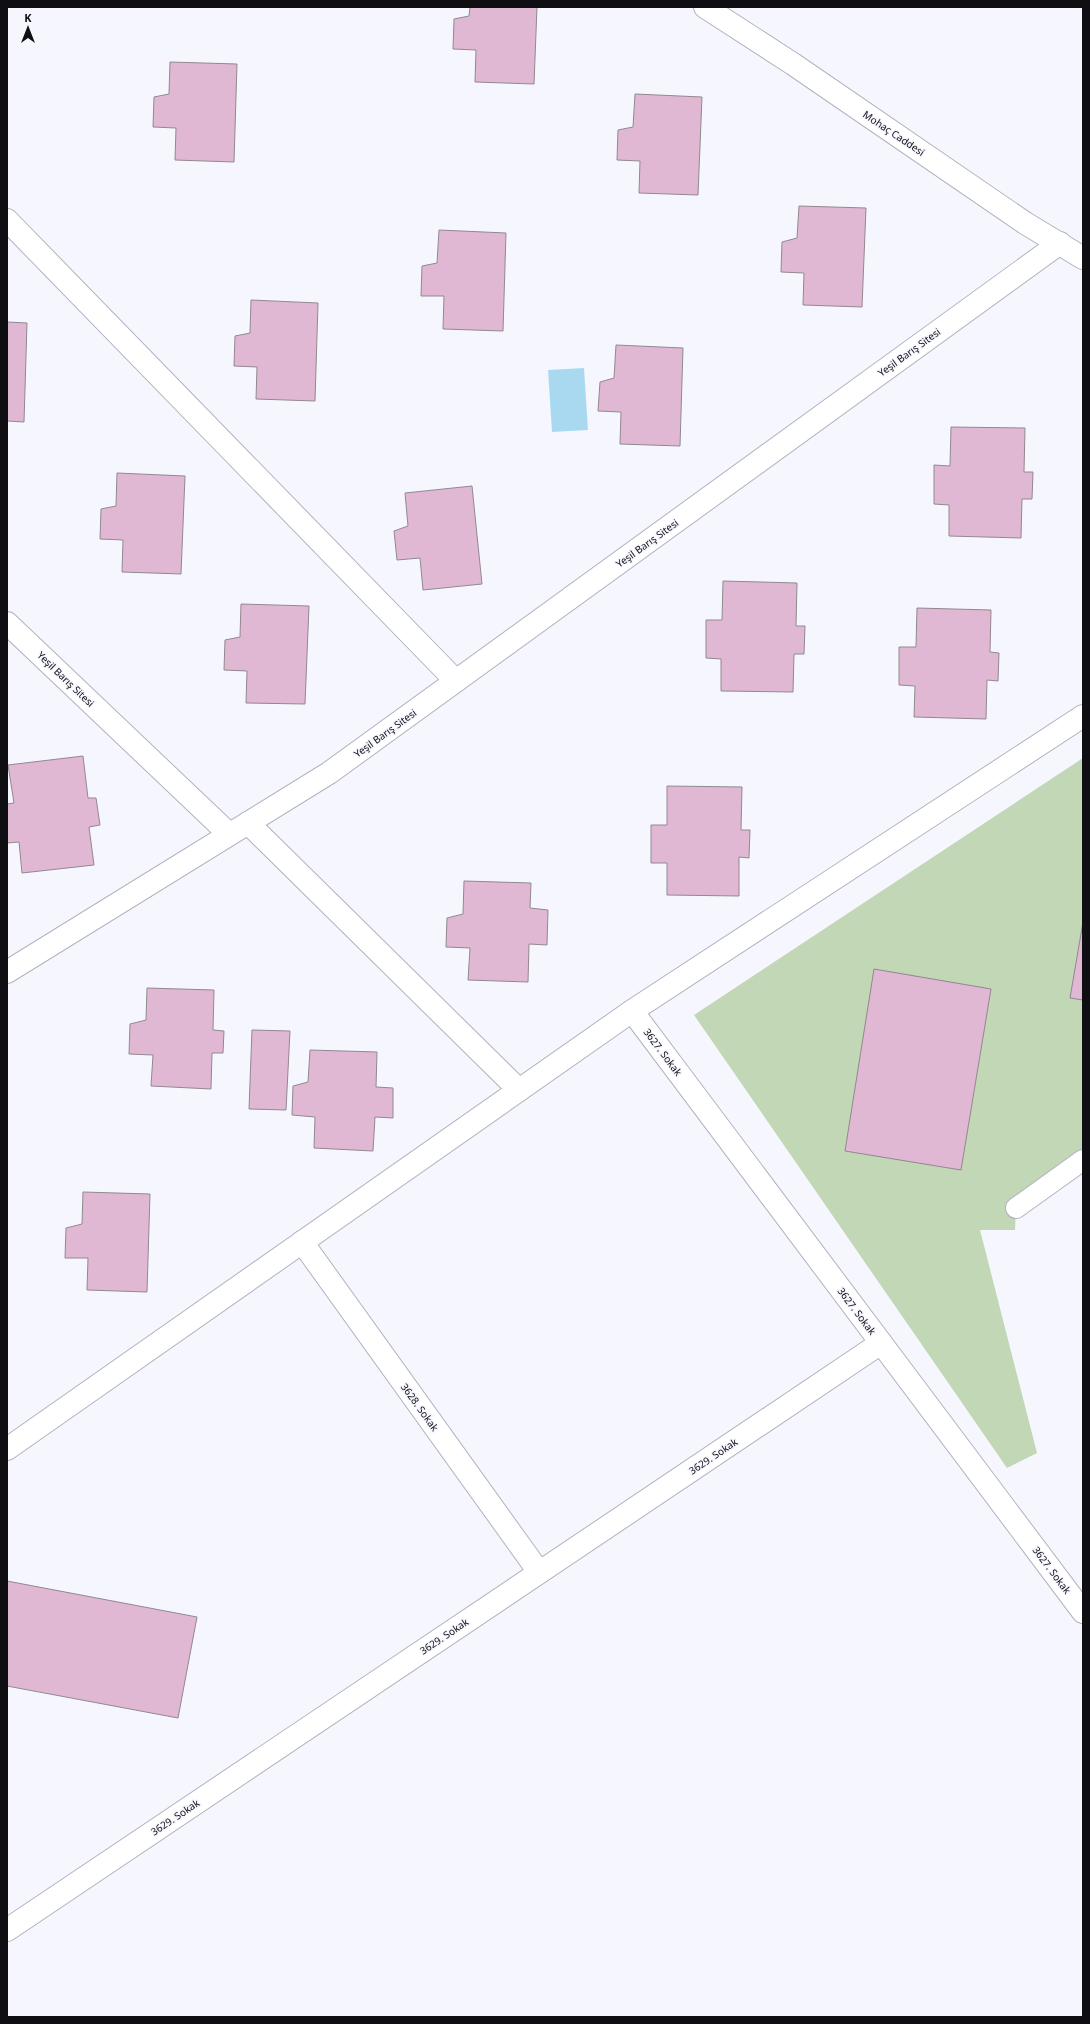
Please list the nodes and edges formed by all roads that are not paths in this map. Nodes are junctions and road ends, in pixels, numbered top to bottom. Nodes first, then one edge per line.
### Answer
1 (704, 7) edge
2 (7, 220) edge
3 (1060, 243) junction
4 (1083, 258) edge
5 (7, 623) edge
6 (456, 682) junction
7 (1083, 716) edge
8 (248, 823) junction
9 (229, 834) junction
10 (8, 968) edge
11 (632, 1011) junction
12 (519, 1090) junction
13 (1083, 1160) edge
14 (1016, 1208) dead end
15 (302, 1242) junction
16 (881, 1343) junction
17 (7, 1449) edge
18 (539, 1572) junction
19 (1083, 1612) edge
20 (7, 1930) edge

1 - 3 street, Mohaç Caddesi
2 - 6 street
3 - 4 street, Mohaç Caddesi
3 - 6 street, Yeşil Barış Sitesi
5 - 9 street, Yeşil Barış Sitesi
6 - 8 street, Yeşil Barış Sitesi
7 - 11 street
8 - 9 street, Yeşil Barış Sitesi
8 - 12 street
9 - 10 street, Yeşil Barış Sitesi
11 - 12 street
11 - 16 street, 3627. Sokak
12 - 15 street
13 - 14 lane
15 - 17 street
15 - 18 street, 3628. Sokak
16 - 18 street, 3629. Sokak
16 - 19 street, 3627. Sokak
18 - 20 street, 3629. Sokak

